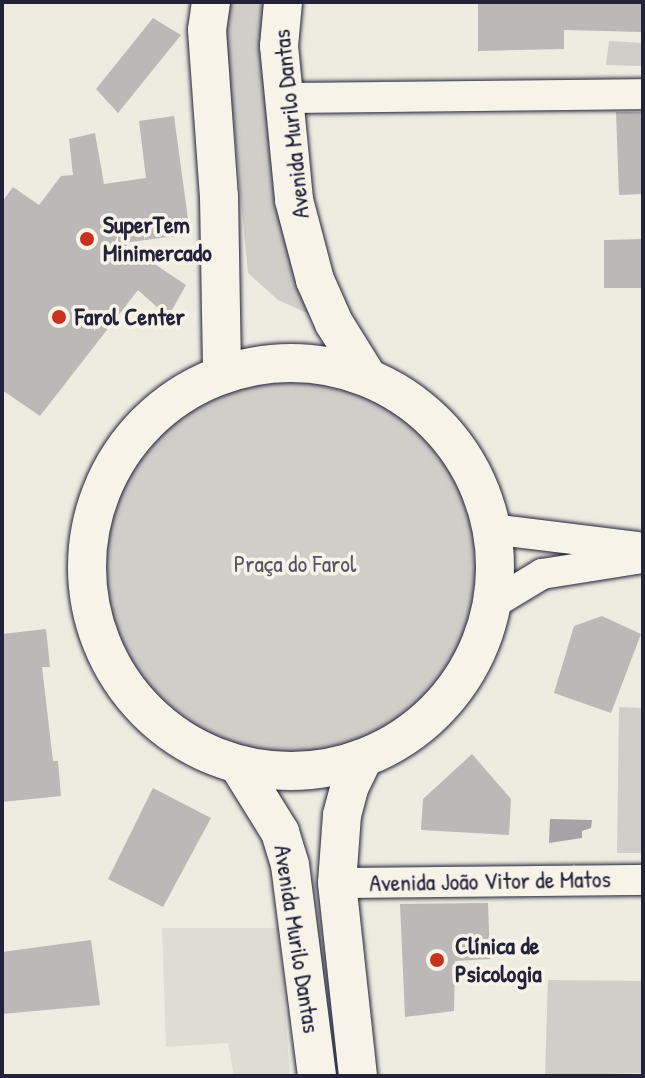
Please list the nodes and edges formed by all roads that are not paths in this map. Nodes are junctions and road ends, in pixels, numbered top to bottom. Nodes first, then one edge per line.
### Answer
1 (211, 2) edge
2 (283, 2) edge
3 (643, 94) edge
4 (284, 98) junction
5 (222, 373) junction
6 (367, 376) junction
7 (491, 529) junction
8 (643, 548) edge
9 (643, 558) edge
10 (491, 605) junction
11 (363, 759) junction
12 (239, 766) junction
13 (643, 880) edge
14 (337, 883) junction
15 (317, 1076) edge
16 (358, 1076) edge

1 - 5 main road
2 - 4 main road, Avenida Murilo Dantas
3 - 4 street
4 - 6 main road, Avenida Murilo Dantas
5 - 6 main road, Avenida Murilo Dantas
5 - 12 main road, Avenida Murilo Dantas
6 - 7 main road, Avenida Murilo Dantas
7 - 8 street
7 - 10 main road, Avenida Murilo Dantas
9 - 10 street
10 - 11 main road, Avenida Murilo Dantas
11 - 12 main road, Avenida Murilo Dantas
11 - 14 main road, Avenida Murilo Dantas
12 - 15 main road, Avenida Murilo Dantas
13 - 14 street, Avenida João Vitor de Matos
14 - 16 main road, Avenida Murilo Dantas

